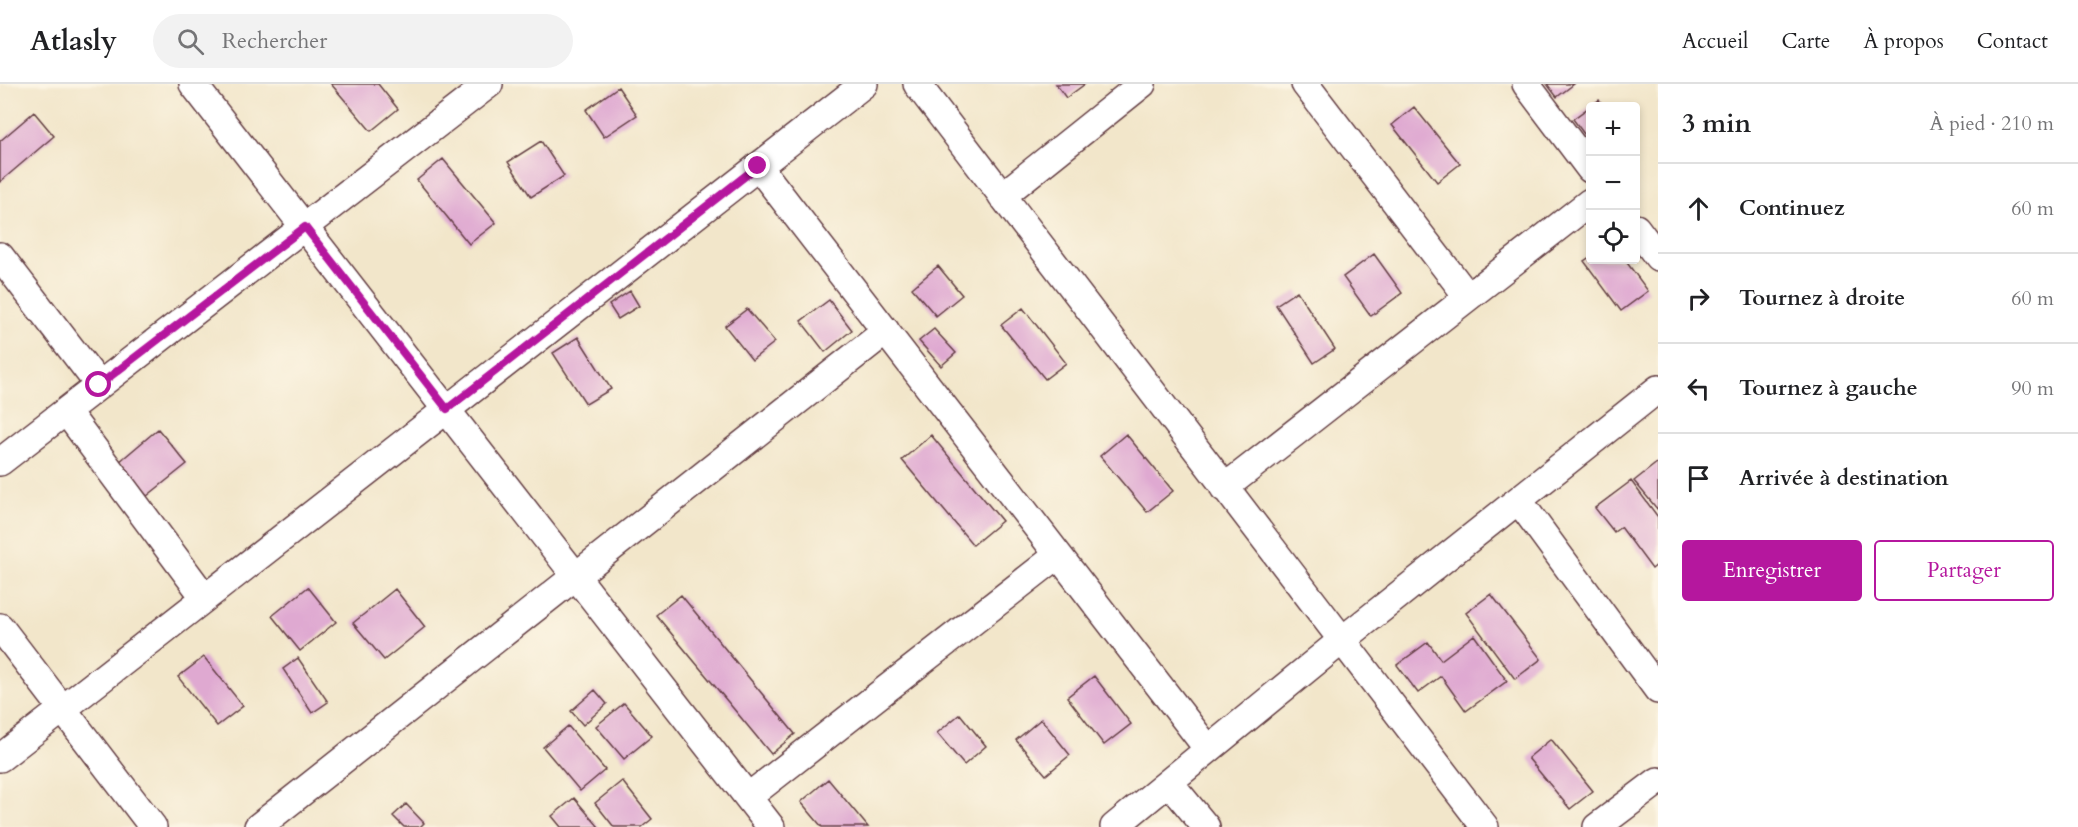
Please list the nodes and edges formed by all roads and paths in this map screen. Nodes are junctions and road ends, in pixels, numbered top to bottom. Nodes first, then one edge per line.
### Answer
1 (193, 84) edge
2 (489, 84) edge
3 (864, 84) edge
4 (917, 84) edge
5 (1142, 84) edge
6 (1305, 84) edge
7 (1526, 84) edge
8 (1586, 164) edge
9 (758, 166) junction
10 (1002, 196) junction
11 (1586, 205) edge
12 (305, 227) junction
13 (1640, 234) edge
14 (0, 256) edge
15 (1658, 257) edge
16 (1468, 297) junction
17 (886, 332) junction
18 (99, 385) junction
19 (1658, 389) edge
20 (447, 409) junction
21 (66, 411) junction
22 (0, 462) edge
23 (1224, 488) junction
24 (1519, 501) junction
25 (1058, 555) junction
26 (576, 576) junction
27 (206, 598) junction
28 (0, 627) edge
29 (1341, 641) junction
30 (1658, 690) edge
31 (63, 709) junction
32 (1208, 749) junction
33 (0, 758) edge
34 (1658, 781) edge
35 (1169, 782) junction
36 (748, 797) junction
37 (153, 827) edge
38 (258, 827) edge
39 (771, 827) edge
40 (1114, 827) edge
41 (1206, 827) edge
42 (1485, 827) edge
43 (1597, 827) edge

1 - 12 street
2 - 12 street
3 - 9 street
4 - 10 street
5 - 10 street
6 - 16 street
7 - 8 street
9 - 17 street
9 - 20 street
10 - 23 street
11 - 16 street
12 - 18 street
12 - 20 street
13 - 15 street
14 - 18 street
16 - 23 street
17 - 25 street
17 - 26 street
18 - 21 street
19 - 24 street
20 - 26 street
20 - 27 street
21 - 22 street
21 - 27 street
23 - 29 street
24 - 29 street
24 - 30 street
25 - 32 street
25 - 36 street
26 - 36 street
26 - 38 street
27 - 31 street
28 - 31 street
29 - 32 street
29 - 42 street
31 - 33 street
31 - 37 street
32 - 35 street
34 - 43 street
35 - 40 street
35 - 41 street
36 - 39 street

